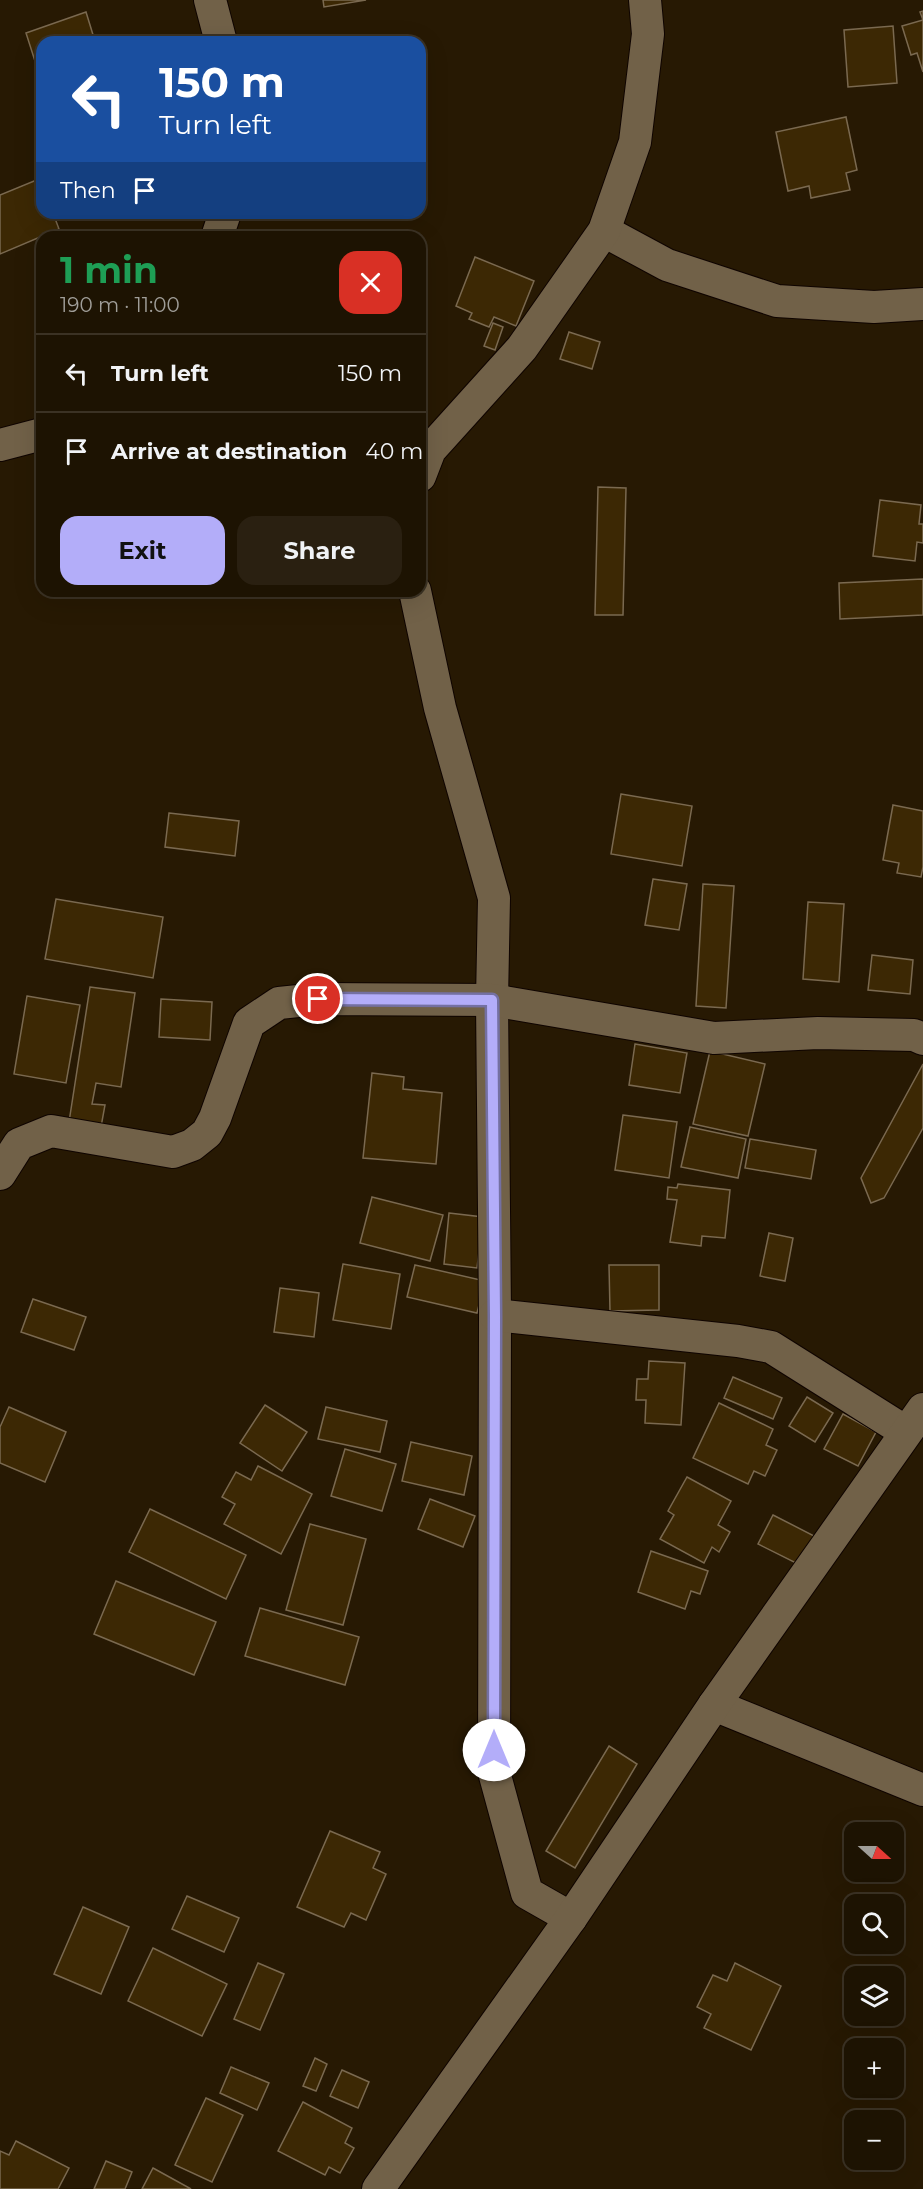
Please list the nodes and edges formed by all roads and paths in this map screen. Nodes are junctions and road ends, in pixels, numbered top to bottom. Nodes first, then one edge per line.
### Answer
1 (210, 0) edge
2 (645, 0) edge
3 (219, 36) edge
4 (604, 231) junction
5 (923, 303) edge
6 (36, 436) edge
7 (0, 445) edge
8 (426, 460) edge
9 (416, 597) edge
10 (492, 1000) junction
11 (923, 1039) edge
12 (0, 1174) edge
13 (495, 1316) junction
14 (914, 1420) edge
15 (714, 1705) junction
16 (923, 1790) edge
17 (571, 1918) junction
18 (378, 2189) edge

1 - 3 street
2 - 4 street
4 - 5 street
4 - 8 street
6 - 7 street
9 - 10 street
10 - 11 street
10 - 12 street
10 - 13 street
13 - 14 street
13 - 17 street
14 - 15 street
15 - 16 street
15 - 17 street
17 - 18 street

